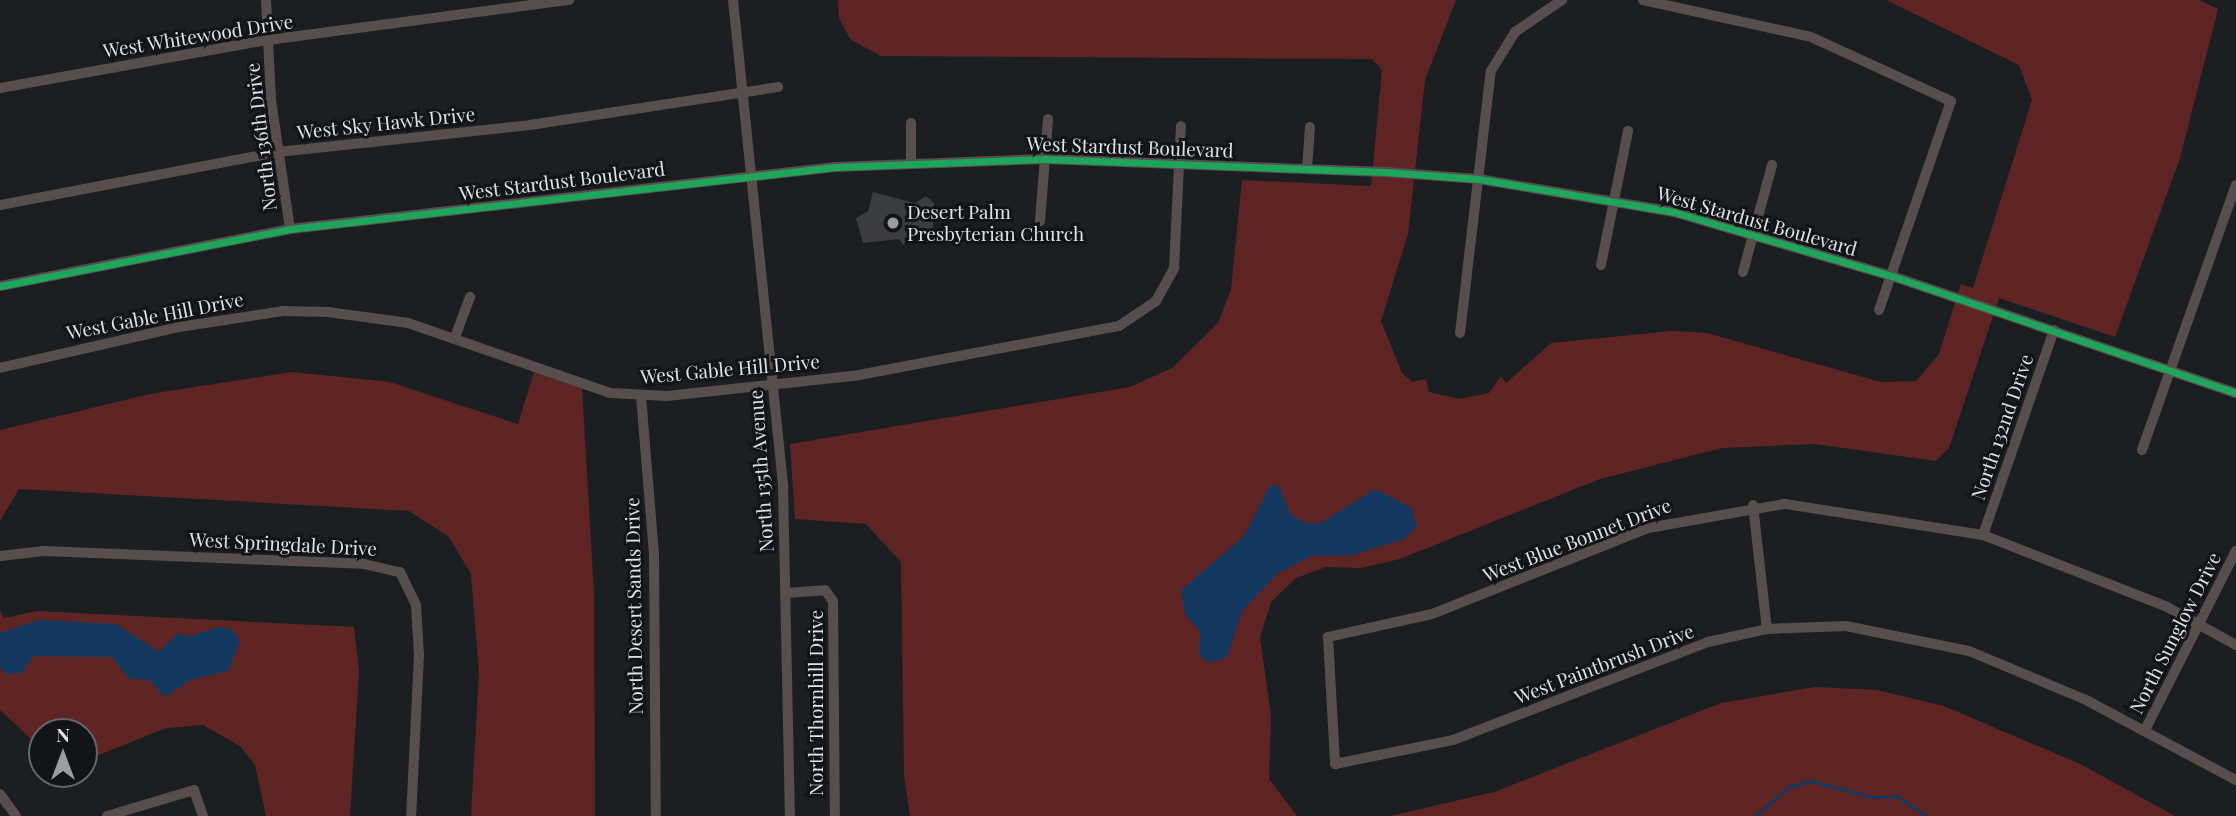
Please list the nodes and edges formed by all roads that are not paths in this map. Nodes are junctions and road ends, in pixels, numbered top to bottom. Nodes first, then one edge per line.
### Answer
1 (267, 0) edge
2 (569, 0) edge
3 (733, 0) edge
4 (1562, 0) edge
5 (1643, 0) edge
6 (268, 40) junction
7 (778, 87) dead end
8 (0, 88) edge
9 (741, 91) junction
10 (1048, 119) dead end
11 (911, 123) dead end
12 (1181, 126) dead end
13 (1310, 127) dead end
14 (1628, 131) dead end
15 (278, 152) junction
16 (1045, 159) junction
17 (911, 163) junction
18 (1179, 163) junction
19 (1772, 165) dead end
20 (1307, 169) junction
21 (750, 176) junction
22 (1479, 179) junction
23 (2236, 185) edge
24 (1614, 199) junction
25 (0, 205) edge
26 (1040, 221) dead end
27 (290, 229) junction
28 (1754, 233) junction
29 (1601, 265) dead end
30 (1743, 272) dead end
31 (1892, 276) junction
32 (0, 286) edge
33 (470, 297) dead end
34 (1879, 310) dead end
35 (2054, 330) junction
36 (1461, 333) dead end
37 (455, 337) junction
38 (0, 368) edge
39 (2170, 369) junction
40 (773, 385) junction
41 (2236, 393) edge
42 (641, 396) junction
43 (2143, 450) dead end
44 (1753, 505) junction
45 (1983, 535) junction
46 (2236, 551) edge
47 (0, 556) edge
48 (786, 593) junction
49 (2202, 625) junction
50 (1767, 629) junction
51 (2236, 645) edge
52 (2145, 730) junction
53 (1335, 764) joint
54 (2236, 780) edge
55 (0, 794) edge
56 (16, 816) edge
57 (107, 816) edge
58 (203, 816) edge
59 (411, 816) edge
60 (656, 816) edge
61 (790, 816) edge
62 (835, 816) edge

1 - 6 street, North 136th Drive
2 - 6 street, West Whitewood Drive
3 - 9 street, North 135th Avenue
4 - 22 street
5 - 31 street
6 - 8 street, West Whitewood Drive
6 - 15 street, North 136th Drive
7 - 9 street, West Sky Hawk Drive
9 - 15 street, West Sky Hawk Drive
9 - 21 street, North 135th Avenue
10 - 16 street
11 - 17 street
12 - 18 street
13 - 20 street
14 - 24 street
15 - 25 street, West Sky Hawk Drive
15 - 27 street, North 136th Drive
16 - 17 street, West Stardust Boulevard
16 - 18 street, West Stardust Boulevard
16 - 26 street
17 - 21 street, West Stardust Boulevard
18 - 20 street, West Stardust Boulevard
18 - 40 street, West Gable Hill Drive
19 - 28 street
20 - 22 street, West Stardust Boulevard
21 - 27 street, West Stardust Boulevard
21 - 40 street, North 135th Avenue
22 - 24 street, West Stardust Boulevard
22 - 36 street
23 - 39 street
24 - 28 street, West Stardust Boulevard
24 - 29 street
27 - 32 street, West Stardust Boulevard
28 - 30 street
28 - 31 street, West Stardust Boulevard
31 - 34 street
31 - 35 street, West Stardust Boulevard
33 - 37 street
35 - 39 street, West Stardust Boulevard
35 - 45 street, North 132nd Drive
37 - 38 street, West Gable Hill Drive
37 - 42 street, West Gable Hill Drive
39 - 41 street, West Stardust Boulevard
39 - 43 street
40 - 42 street, West Gable Hill Drive
40 - 48 street, North 135th Avenue
42 - 60 street, North Desert Sands Drive
44 - 45 street, West Blue Bonnet Drive
44 - 50 street
44 - 53 street, West Blue Bonnet Drive
45 - 49 street, West Blue Bonnet Drive
46 - 49 street, North Sunglow Drive
47 - 59 street, West Springdale Drive
48 - 61 street, North 135th Avenue
48 - 62 street, North Thornhill Drive
49 - 51 street, West Blue Bonnet Drive
49 - 52 street, North Sunglow Drive
50 - 52 street, West Paintbrush Drive
50 - 53 street, West Paintbrush Drive
52 - 54 street, West Paintbrush Drive
55 - 56 street
57 - 58 street

